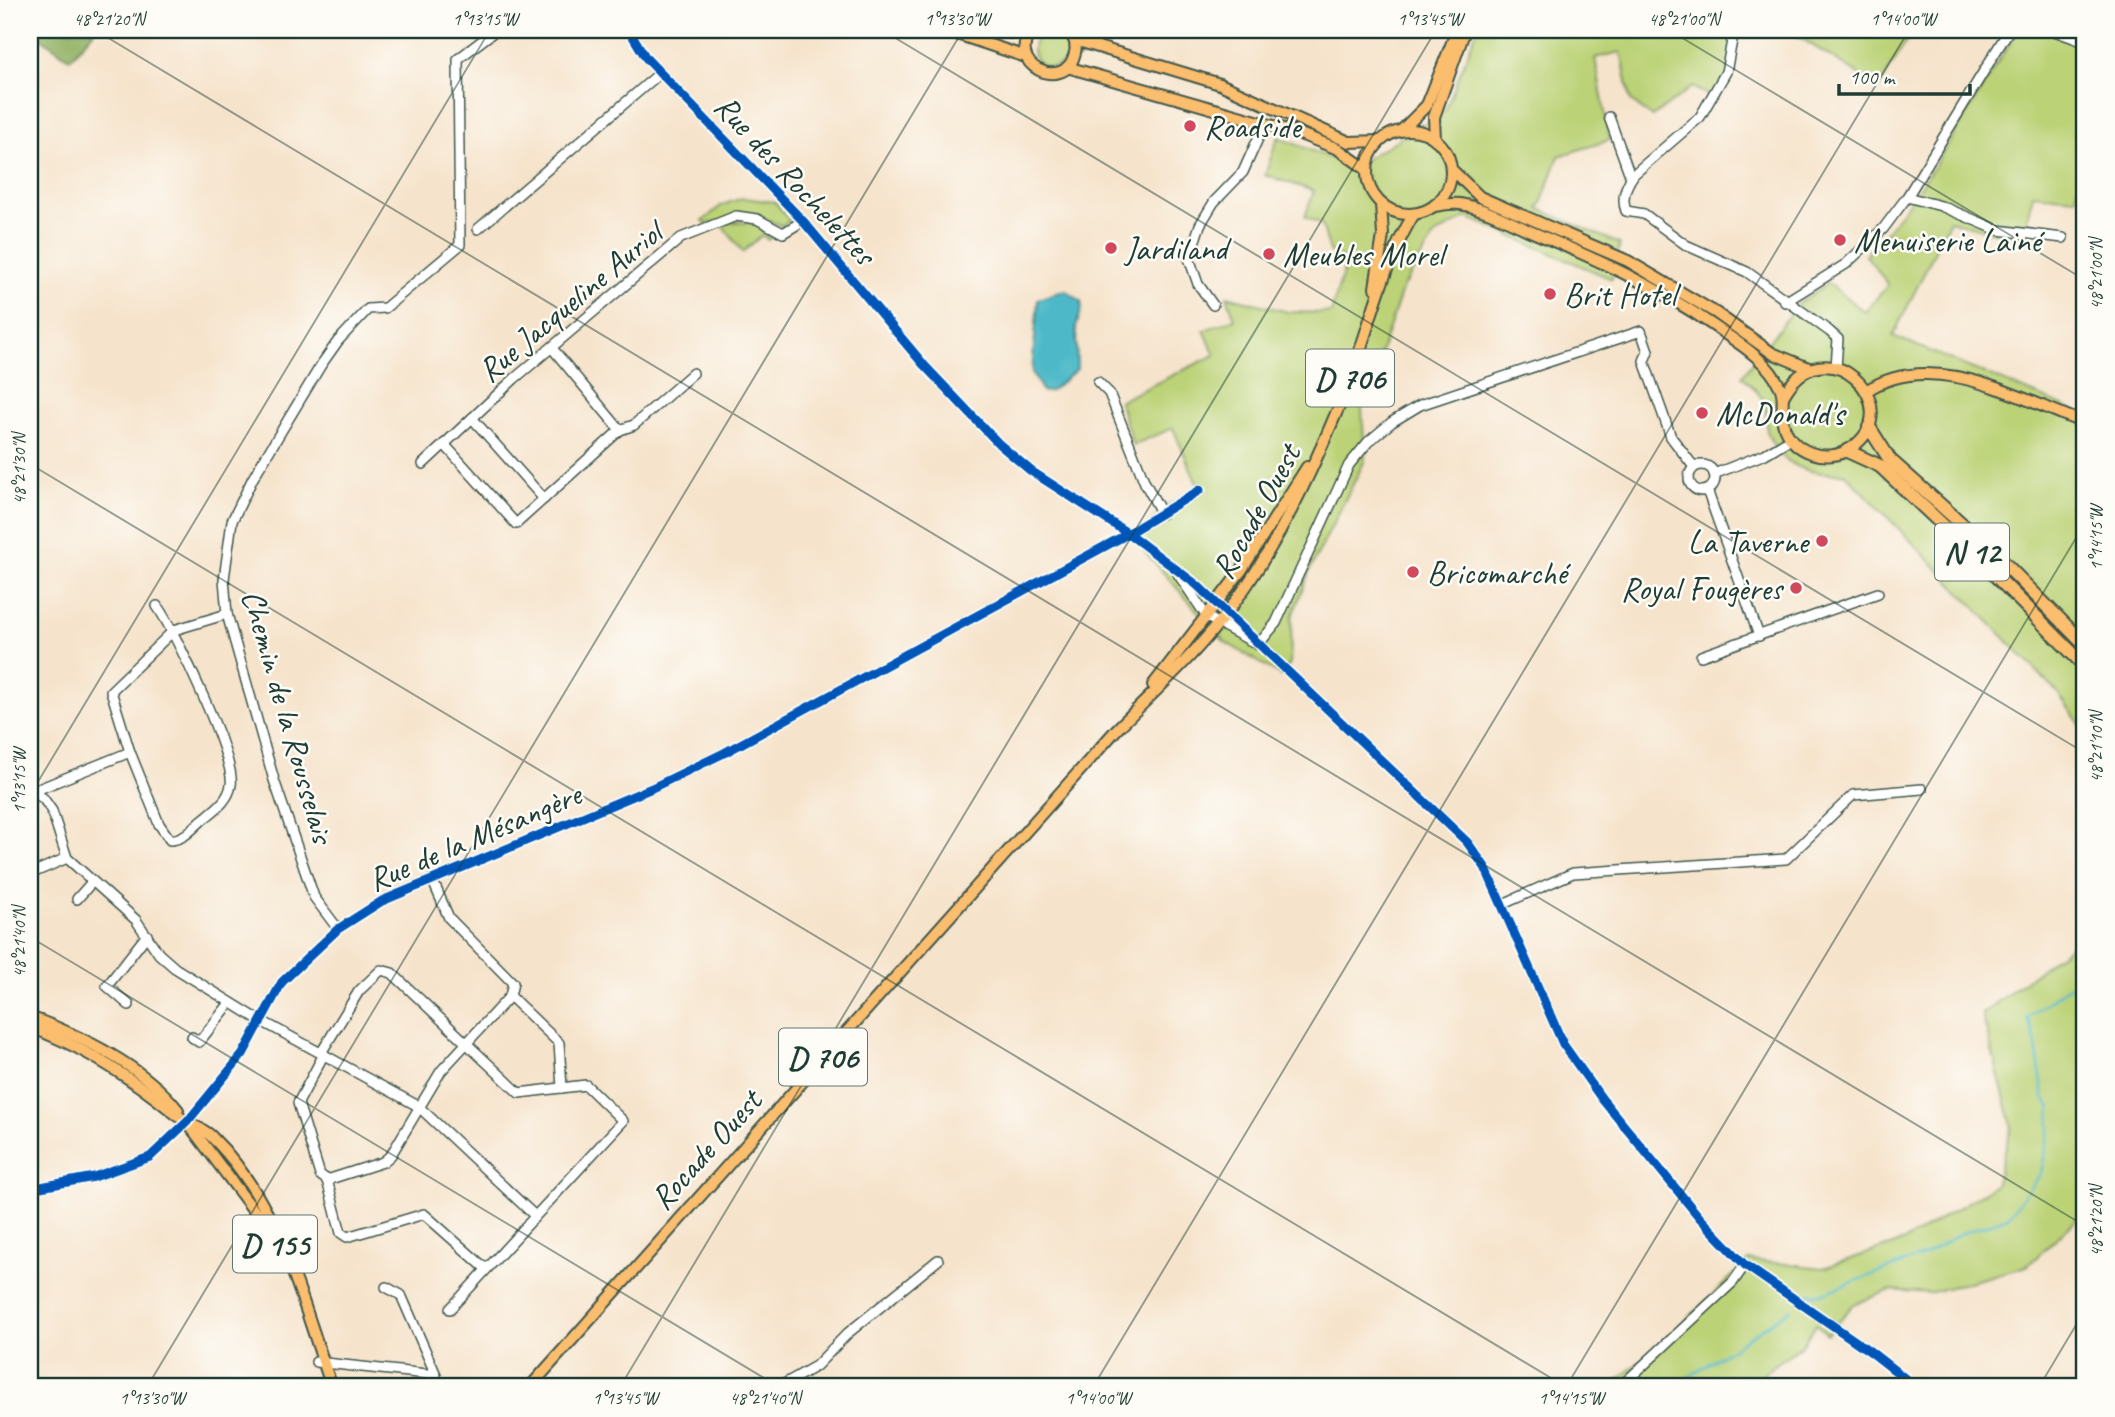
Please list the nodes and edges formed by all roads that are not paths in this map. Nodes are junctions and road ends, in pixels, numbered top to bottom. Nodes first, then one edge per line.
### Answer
1 (496, 30) edge
2 (629, 30) edge
3 (945, 30) edge
4 (978, 30) edge
5 (1457, 30) edge
6 (1465, 30) edge
7 (1734, 30) edge
8 (2009, 30) edge
9 (2052, 30) edge
10 (1031, 32) edge
11 (1072, 35) edge
12 (2085, 42) edge
13 (1026, 57) junction
14 (1067, 67) junction
15 (660, 73) junction
16 (1609, 117) dead end
17 (1265, 123) junction
18 (1402, 130) junction
19 (1435, 139) junction
20 (1379, 141) junction
21 (1366, 169) junction
22 (1451, 169) junction
23 (1631, 178) junction
24 (1907, 197) junction
25 (1381, 204) junction
26 (1434, 206) junction
27 (1414, 214) junction
28 (803, 221) junction
29 (478, 229) dead end
30 (2063, 238) dead end
31 (1785, 302) junction
32 (1213, 305) dead end
33 (1371, 313) junction
34 (552, 348) junction
35 (1836, 367) junction
36 (1811, 369) junction
37 (693, 373) dead end
38 (1098, 382) dead end
39 (1866, 391) junction
40 (1783, 397) junction
41 (472, 418) junction
42 (2085, 424) edge
43 (1869, 427) junction
44 (620, 430) junction
45 (1790, 439) junction
46 (1324, 441) junction
47 (444, 444) junction
48 (1847, 451) junction
49 (423, 464) dead end
50 (1695, 467) junction
51 (1714, 474) junction
52 (1707, 489) junction
53 (1200, 490) dead end
54 (544, 499) junction
55 (1162, 514) junction
56 (1129, 534) junction
57 (1172, 566) junction
58 (1878, 593) dead end
59 (1218, 604) junction
60 (157, 606) dead end
61 (227, 614) junction
62 (1229, 614) junction
63 (1207, 617) junction
64 (1219, 626) junction
65 (174, 630) junction
66 (1759, 636) junction
67 (1258, 645) junction
68 (2085, 645) edge
69 (1701, 656) dead end
70 (2085, 666) edge
71 (1117, 729) junction
72 (130, 752) junction
73 (1922, 789) dead end
74 (30, 792) edge
75 (67, 858) junction
76 (30, 874) edge
77 (432, 879) junction
78 (92, 882) junction
79 (77, 899) dead end
80 (1503, 904) junction
81 (338, 929) junction
82 (147, 935) junction
83 (510, 996) junction
84 (230, 1003) junction
85 (129, 1005) dead end
86 (30, 1017) edge
87 (260, 1020) junction
88 (30, 1027) edge
89 (192, 1037) dead end
90 (464, 1043) junction
91 (322, 1054) junction
92 (562, 1088) junction
93 (418, 1106) junction
94 (187, 1122) junction
95 (327, 1180) junction
96 (30, 1189) edge
97 (534, 1216) junction
98 (938, 1260) dead end
99 (1745, 1265) junction
100 (485, 1268) junction
101 (386, 1287) dead end
102 (450, 1309) dead end
103 (320, 1363) junction
104 (325, 1387) edge
105 (332, 1387) edge
106 (530, 1387) edge
107 (779, 1387) edge
108 (1620, 1387) edge
109 (1916, 1387) edge

1 - 61 street, Chemin de la Rousselais
2 - 15 street, Rue des Rochelettes
3 - 13 main road
4 - 10 main road
5 - 18 main road
6 - 19 main road
7 - 23 street
8 - 24 street
9 - 12 street
10 - 13 main road
11 - 14 main road
11 - 20 main road
13 - 14 main road
14 - 17 main road
15 - 28 street, Rue des Rochelettes
15 - 29 street
16 - 23 street
17 - 21 main road
17 - 32 street
18 - 19 main road
18 - 20 main road
19 - 22 main road
20 - 21 main road
21 - 25 main road
22 - 26 main road
22 - 36 main road
23 - 31 street
24 - 30 street
24 - 31 street
25 - 27 main road
25 - 33 main road, Rocade Ouest / D 706
26 - 27 main road
26 - 40 main road
27 - 33 main road, Rocade Ouest / D 706
28 - 34 street, Rue Jacqueline Auriol
28 - 56 street, Rue des Rochelettes
31 - 35 street
33 - 46 main road, Rocade Ouest / D 706
34 - 41 street, Rue Jacqueline Auriol
34 - 44 street
35 - 36 main road
35 - 39 main road
36 - 40 main road
37 - 44 street
38 - 55 street
39 - 42 main road
39 - 43 main road
40 - 45 main road
41 - 47 street, Rue Jacqueline Auriol
41 - 54 street
43 - 48 main road
43 - 68 highway, N 12
44 - 54 street
45 - 48 main road
45 - 51 street
46 - 59 main road, Rocade Ouest / D 706
46 - 62 main road, Rocade Ouest / D 706
47 - 49 street, Rue Jacqueline Auriol
47 - 54 street
48 - 70 highway, N 12
50 - 51 street
50 - 52 street
50 - 67 street
51 - 52 street
52 - 66 street
53 - 55 street, Rue de la Mésangère
55 - 56 street, Rue de la Mésangère
56 - 57 street, Rue des Rochelettes
56 - 77 street, Rue de la Mésangère
57 - 59 street, Rue des Rochelettes
57 - 63 street
58 - 66 street
59 - 62 street, Rue des Rochelettes
59 - 63 main road, Rocade Ouest / D 706
60 - 65 street
61 - 65 street
61 - 81 street, Chemin de la Rousselais
62 - 64 main road, Rocade Ouest / D 706
62 - 67 street, Rue des Rochelettes
63 - 64 street
63 - 71 main road, Rocade Ouest / D 706
64 - 67 street
64 - 71 main road, Rocade Ouest / D 706
65 - 72 street
65 - 72 street
66 - 69 street
67 - 80 street, Rue des Rochelettes
71 - 106 main road, Rocade Ouest / D 706
72 - 74 street
73 - 80 street
74 - 75 street
75 - 76 street
75 - 78 street
77 - 81 street, Rue de la Mésangère
77 - 83 street
78 - 79 street
78 - 82 street
80 - 99 street, Rue des Rochelettes
81 - 87 street, Rue de la Mésangère
82 - 84 street
82 - 85 street
83 - 90 street
83 - 92 street
84 - 87 street
84 - 89 street
86 - 94 main road, D 155
87 - 91 street
87 - 94 street, Rue de la Mésangère
88 - 94 main road, D 155
90 - 91 street
90 - 92 street
90 - 93 street
91 - 93 street
91 - 95 street
92 - 97 street
93 - 95 street
93 - 97 street
94 - 96 street, Rue de la Mésangère
94 - 103 main road, D 155
95 - 100 street
97 - 100 street
98 - 107 street
99 - 108 street
99 - 109 street, Rue des Rochelettes
100 - 102 street
101 - 103 street
103 - 104 main road, D 155
103 - 105 main road, D 155

